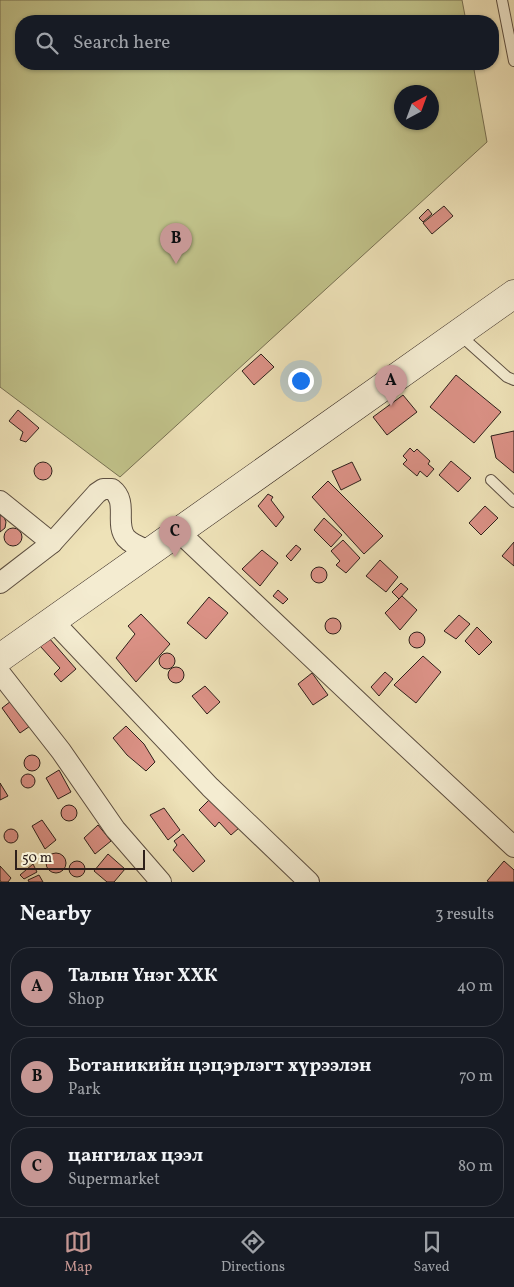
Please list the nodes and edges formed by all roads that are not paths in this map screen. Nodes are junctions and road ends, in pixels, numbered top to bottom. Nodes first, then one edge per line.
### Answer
1 (502, 0) edge
2 (514, 61) edge
3 (514, 294) edge
4 (459, 334) junction
5 (514, 380) edge
6 (491, 480) dead end
7 (0, 501) edge
8 (514, 502) edge
9 (179, 532) junction
10 (52, 543) junction
11 (152, 552) junction
12 (0, 583) edge
13 (53, 621) junction
14 (0, 658) edge
15 (0, 673) edge
16 (514, 847) edge
17 (162, 882) edge
18 (309, 882) edge

1 - 2 lane
3 - 4 main road
4 - 5 lane
4 - 9 main road
6 - 8 lane
7 - 10 street
9 - 11 main road
9 - 16 street
10 - 11 street
10 - 12 street
11 - 13 main road
13 - 14 main road
13 - 18 street
15 - 17 street

